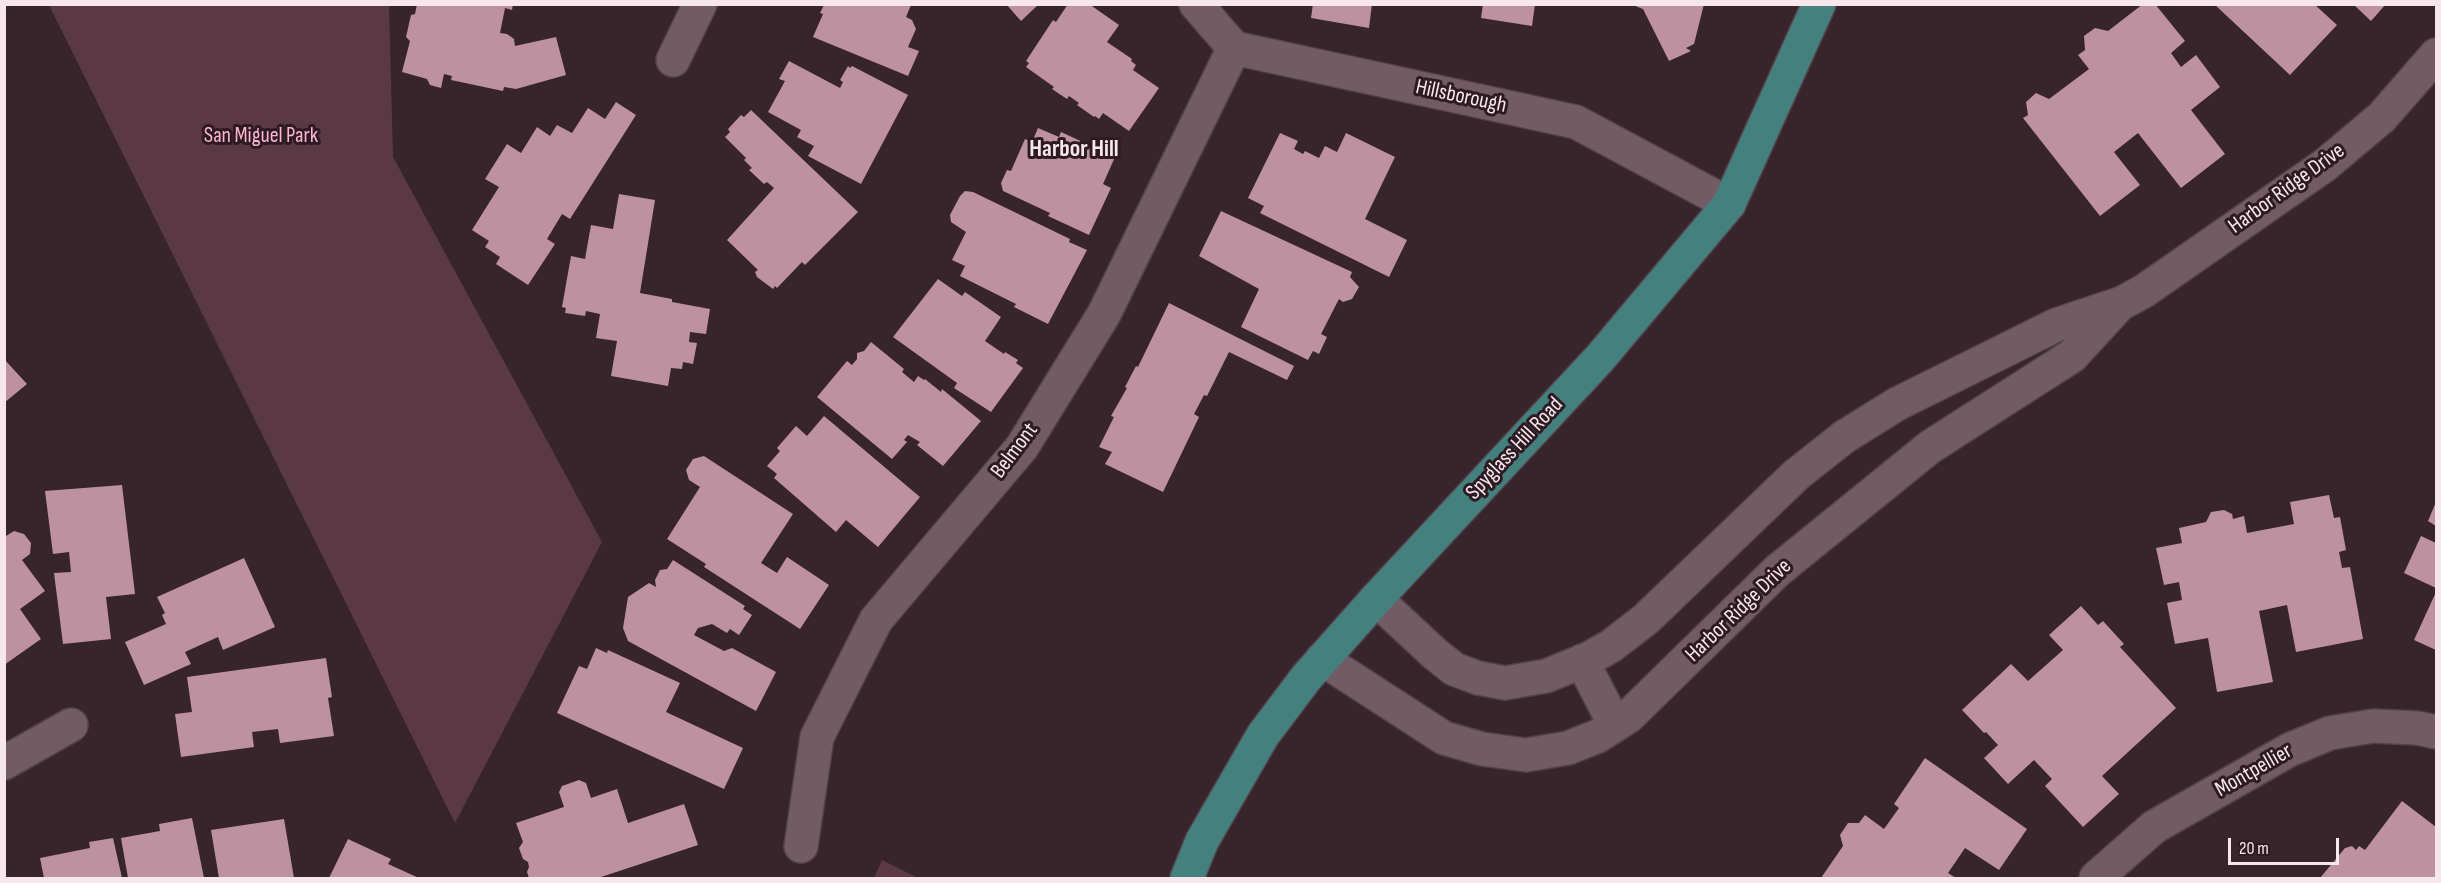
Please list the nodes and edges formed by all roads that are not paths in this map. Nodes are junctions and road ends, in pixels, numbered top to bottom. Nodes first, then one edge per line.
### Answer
1 (700, 4) edge
2 (1196, 4) edge
3 (1820, 4) edge
4 (1234, 48) junction
5 (2436, 55) edge
6 (673, 60) dead end
7 (1729, 204) junction
8 (2122, 303) junction
9 (1376, 598) junction
10 (1322, 659) junction
11 (1582, 662) junction
12 (71, 725) dead end
13 (1615, 725) junction
14 (2436, 732) edge
15 (4, 763) edge
16 (801, 846) dead end
17 (1187, 879) edge
18 (2096, 879) edge

1 - 6 street
2 - 4 street
3 - 7 main road, Spyglass Hill Road
4 - 7 street, Hillsborough
4 - 16 street, Belmont
5 - 8 street, Harbor Ridge Drive
7 - 9 main road, Spyglass Hill Road
8 - 11 street, Harbor Ridge Drive
8 - 13 street, Harbor Ridge Drive
9 - 10 main road, Spyglass Hill Road
9 - 11 street, Harbor Ridge Drive
10 - 13 street, Harbor Ridge Drive
10 - 17 main road, Spyglass Hill Road
11 - 13 street
12 - 15 street
14 - 18 street, Montpellier

